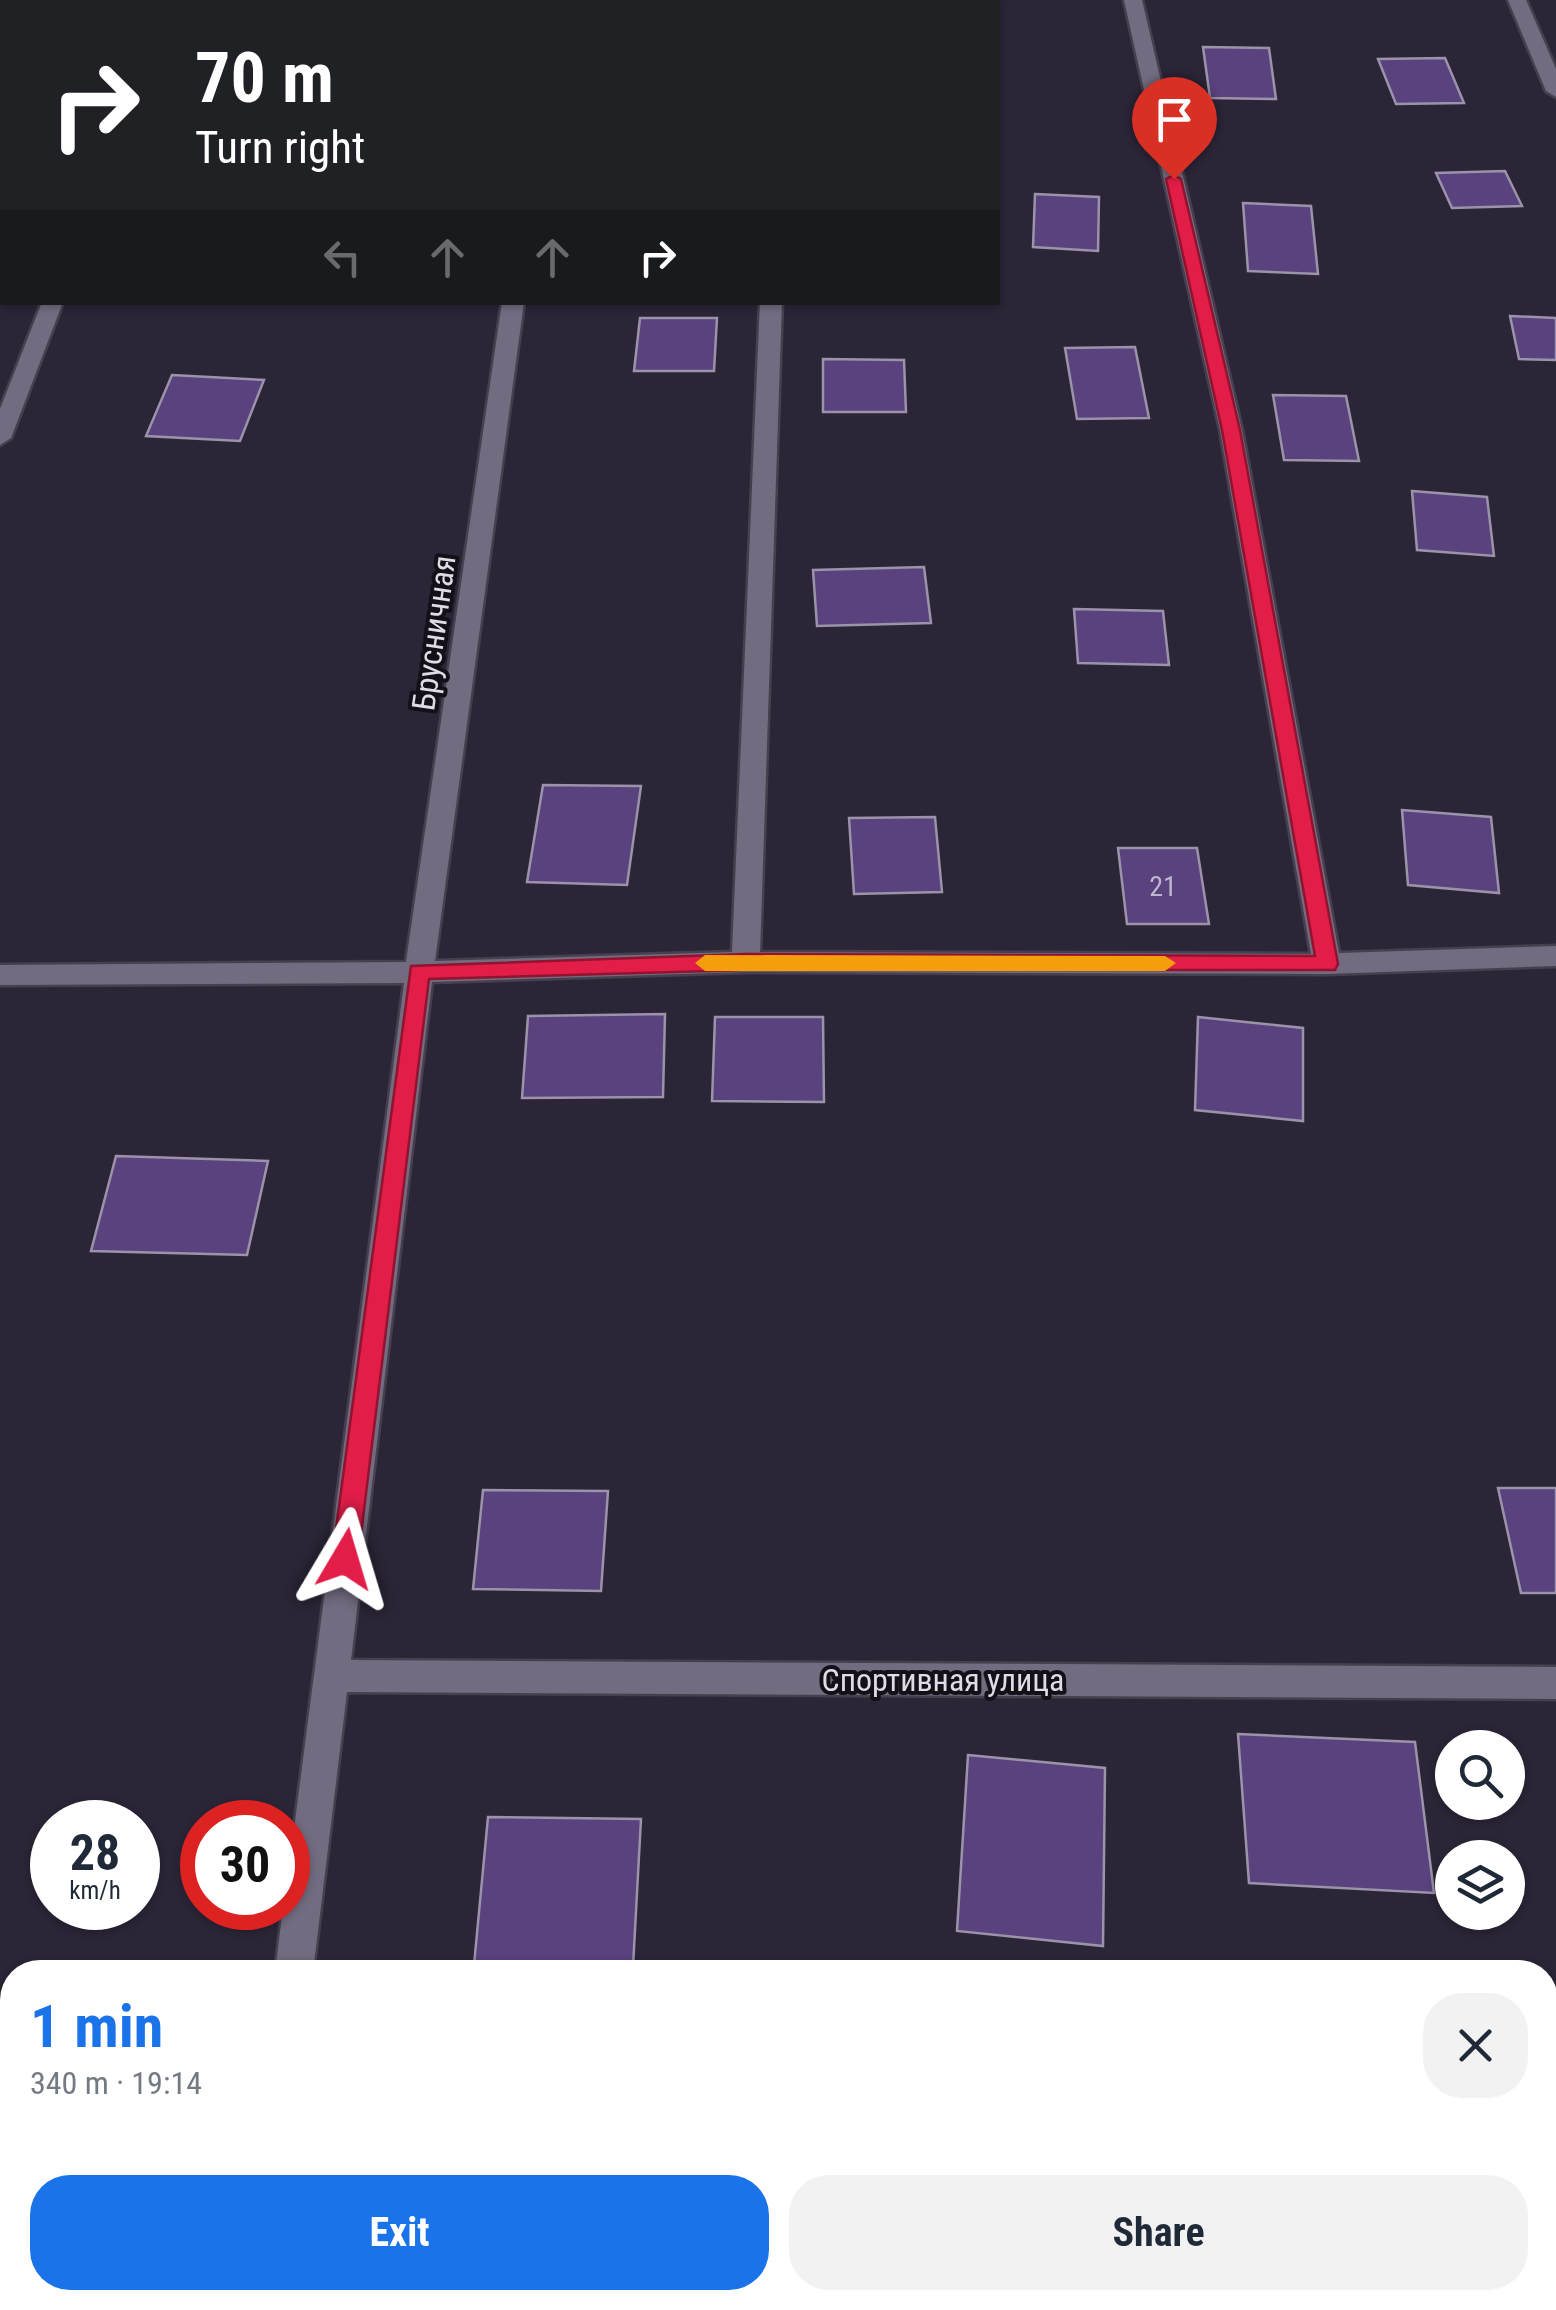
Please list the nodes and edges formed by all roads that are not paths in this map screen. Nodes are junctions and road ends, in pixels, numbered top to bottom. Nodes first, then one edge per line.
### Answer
1 (1133, 0) edge
2 (1517, 0) edge
3 (1556, 92) edge
4 (52, 305) edge
5 (513, 305) edge
6 (771, 305) edge
7 (0, 438) edge
8 (1556, 956) edge
9 (746, 962) junction
10 (1327, 964) junction
11 (419, 972) junction
12 (0, 975) edge
13 (330, 1676) junction
14 (1556, 1683) edge
15 (295, 1960) edge

1 - 10 street
2 - 3 street
4 - 7 street
5 - 11 street, Брусничная
6 - 9 street
8 - 10 street
9 - 10 street
9 - 11 street
11 - 12 street
11 - 13 street, Брусничная
13 - 14 street, Спортивная улица
13 - 15 street, Брусничная

